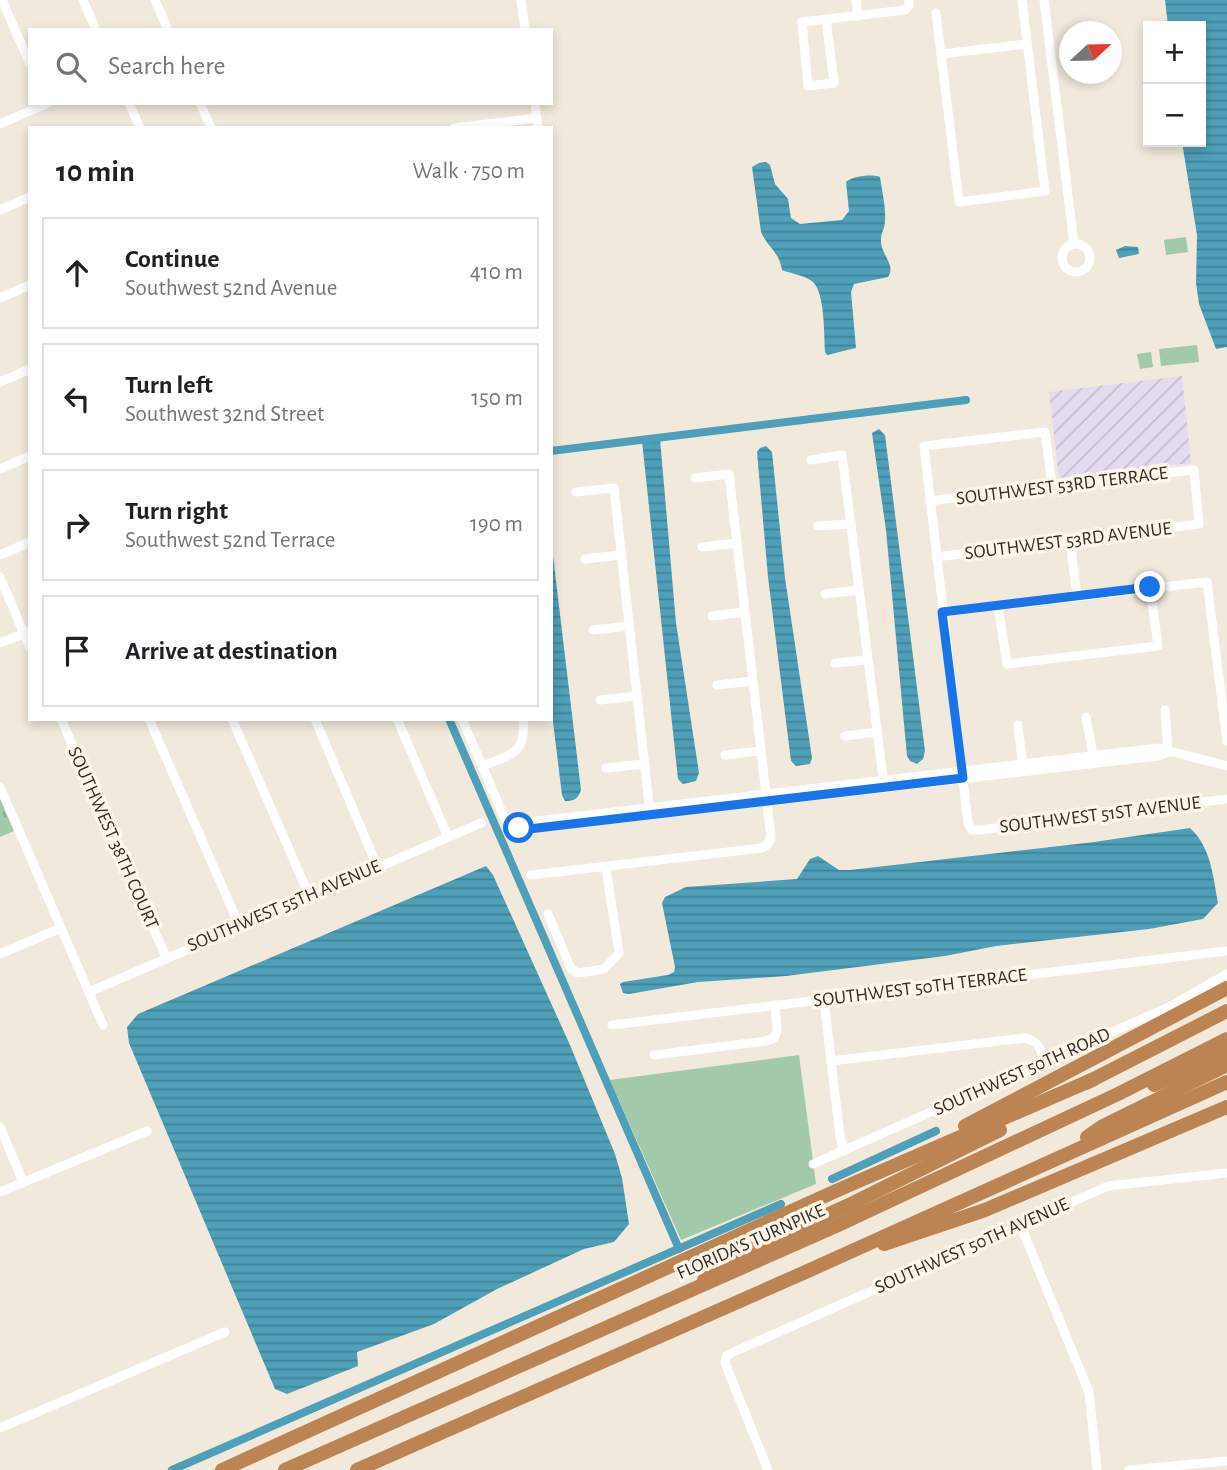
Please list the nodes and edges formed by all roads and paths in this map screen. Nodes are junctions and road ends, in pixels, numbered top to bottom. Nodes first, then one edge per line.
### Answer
1 (2, 0) edge
2 (83, 0) edge
3 (155, 0) edge
4 (521, 0) edge
5 (856, 0) edge
6 (1022, 0) edge
7 (1044, 0) edge
8 (909, 1) edge
9 (936, 13) dead end
10 (858, 16) junction
11 (826, 19) junction
12 (95, 28) edge
13 (167, 28) edge
14 (525, 28) edge
15 (1027, 44) junction
16 (941, 54) junction
17 (28, 59) edge
18 (43, 105) edge
19 (130, 105) edge
20 (201, 105) edge
21 (534, 105) edge
22 (537, 123) edge
23 (0, 124) edge
24 (139, 126) edge
25 (210, 126) edge
26 (487, 126) edge
27 (28, 198) edge
28 (0, 210) edge
29 (1074, 244) dead end
30 (28, 286) edge
31 (0, 298) edge
32 (28, 370) edge
33 (0, 382) edge
34 (28, 457) edge
35 (811, 460) dead end
36 (0, 469) edge
37 (695, 478) dead end
38 (1052, 485) junction
39 (576, 492) dead end
40 (930, 501) junction
41 (851, 524) junction
42 (1199, 524) joint
43 (818, 526) dead end
44 (1070, 541) junction
45 (28, 543) edge
46 (737, 543) junction
47 (702, 547) dead end
48 (0, 555) edge
49 (621, 555) junction
50 (936, 557) junction
51 (585, 559) dead end
52 (0, 577) edge
53 (1150, 587) junction
54 (859, 590) junction
55 (825, 594) dead end
56 (1077, 595) junction
57 (999, 606) junction
58 (744, 612) junction
59 (942, 612) junction
60 (712, 616) dead end
61 (629, 626) junction
62 (593, 630) dead end
63 (26, 632) edge
64 (0, 643) edge
65 (868, 660) junction
66 (835, 663) dead end
67 (752, 681) junction
68 (717, 685) dead end
69 (637, 696) junction
70 (600, 700) dead end
71 (1165, 710) dead end
72 (1086, 717) dead end
73 (62, 721) edge
74 (150, 721) edge
75 (233, 721) edge
76 (315, 721) edge
77 (398, 721) edge
78 (463, 721) edge
79 (523, 721) edge
80 (1018, 724) dead end
81 (877, 733) junction
82 (845, 736) dead end
83 (1227, 741) edge
84 (760, 751) junction
85 (1168, 752) junction
86 (725, 755) dead end
87 (1093, 759) junction
88 (645, 764) junction
89 (482, 766) junction
90 (1227, 766) edge
91 (1023, 767) junction
92 (606, 768) dead end
93 (963, 774) junction
94 (884, 784) junction
95 (0, 787) edge
96 (765, 798) junction
97 (1227, 799) edge
98 (650, 811) junction
99 (481, 823) dead end
100 (448, 836) junction
101 (377, 866) junction
102 (606, 867) junction
103 (531, 875) dead end
104 (309, 895) junction
105 (548, 914) dead end
106 (239, 925) junction
107 (61, 928) junction
108 (1227, 951) edge
109 (0, 954) edge
110 (166, 957) junction
111 (1227, 974) edge
112 (1227, 988) edge
113 (89, 992) junction
114 (824, 1000) junction
115 (775, 1005) junction
116 (1227, 1011) edge
117 (103, 1025) dead end
118 (612, 1025) dead end
119 (1227, 1039) edge
120 (1227, 1053) edge
121 (654, 1055) dead end
122 (831, 1061) junction
123 (1045, 1062) junction
124 (1227, 1065) edge
125 (1094, 1079) junction
126 (1227, 1082) edge
127 (1118, 1094) junction
128 (1227, 1107) edge
129 (0, 1127) edge
130 (147, 1131) dead end
131 (844, 1151) junction
132 (1054, 1159) junction
133 (813, 1164) dead end
134 (1227, 1173) edge
135 (23, 1182) junction
136 (838, 1190) junction
137 (0, 1192) edge
138 (1020, 1224) junction
139 (810, 1270) junction
140 (692, 1290) junction
141 (225, 1332) dead end
142 (0, 1428) edge
143 (1227, 1461) edge
144 (222, 1470) edge
145 (285, 1470) edge
146 (357, 1470) edge
147 (768, 1470) edge
148 (1097, 1470) edge
149 (1129, 1470) edge

1 - 17 street
2 - 12 street
3 - 13 street
4 - 14 street
5 - 10 street
6 - 15 street
7 - 29 street
8 - 10 street
9 - 16 street
10 - 11 street
11 - 11 street
15 - 16 street
15 - 16 street
18 - 23 street
19 - 24 street
20 - 25 street
21 - 22 street
22 - 26 street
27 - 28 street
30 - 31 street
32 - 33 street
34 - 36 street
35 - 41 street
37 - 46 street
38 - 40 street, SOUTHWEST 53RD TERRACE
38 - 40 street
38 - 42 street, SOUTHWEST 53RD TERRACE
39 - 49 street
40 - 50 street
41 - 43 street
41 - 54 street
42 - 44 street, SOUTHWEST 53RD AVENUE
44 - 50 street, SOUTHWEST 53RD AVENUE
44 - 56 street
45 - 48 street
46 - 47 street
46 - 58 street
49 - 51 street
49 - 61 street
50 - 59 street
52 - 63 street
53 - 56 street
53 - 57 street
53 - 83 street
54 - 55 street
54 - 65 street
56 - 57 street
57 - 59 street
58 - 60 street
58 - 67 street
59 - 93 street
61 - 62 street
61 - 69 street
63 - 64 street
65 - 66 street
65 - 81 street
67 - 68 street
67 - 84 street
69 - 70 street
69 - 88 street
71 - 85 street
72 - 87 street
73 - 110 street, SOUTHWEST 38TH COURT
74 - 106 street
75 - 104 street
76 - 101 street
77 - 100 street
78 - 89 street
79 - 89 street
80 - 91 street
81 - 82 street
81 - 94 street
84 - 86 street
84 - 96 street
85 - 87 street
85 - 90 street
87 - 91 street
88 - 92 street
88 - 98 street
89 - 98 street
91 - 93 street
93 - 94 street
93 - 97 street, SOUTHWEST 51ST AVENUE
94 - 96 street
95 - 107 street
96 - 98 street
96 - 102 street
99 - 100 street, SOUTHWEST 55TH AVENUE
100 - 101 street, SOUTHWEST 55TH AVENUE
101 - 104 street, SOUTHWEST 55TH AVENUE
102 - 103 street
102 - 105 street
104 - 106 street, SOUTHWEST 55TH AVENUE
106 - 110 street, SOUTHWEST 55TH AVENUE
107 - 109 street
107 - 113 street
108 - 114 street, SOUTHWEST 50TH TERRACE
110 - 113 street, SOUTHWEST 55TH AVENUE
111 - 123 street, SOUTHWEST 50TH ROAD
112 - 136 highway
113 - 117 street
114 - 115 street, SOUTHWEST 50TH TERRACE
114 - 122 street
115 - 118 street, SOUTHWEST 50TH TERRACE
115 - 121 street
116 - 125 highway
119 - 127 highway, FLORIDA'S TURNPIKE
120 - 127 highway
122 - 123 street
122 - 131 street
123 - 131 street, SOUTHWEST 50TH ROAD
124 - 132 highway
125 - 136 highway
125 - 140 highway
126 - 132 highway
127 - 140 highway, FLORIDA'S TURNPIKE
128 - 139 highway
129 - 135 street
130 - 135 street
131 - 133 street, SOUTHWEST 50TH ROAD
132 - 139 highway
134 - 138 street, SOUTHWEST 50TH AVENUE
135 - 137 street
136 - 144 highway
138 - 147 street, SOUTHWEST 50TH AVENUE
138 - 148 street
139 - 146 highway
140 - 145 highway, FLORIDA'S TURNPIKE
141 - 142 street
143 - 149 street

